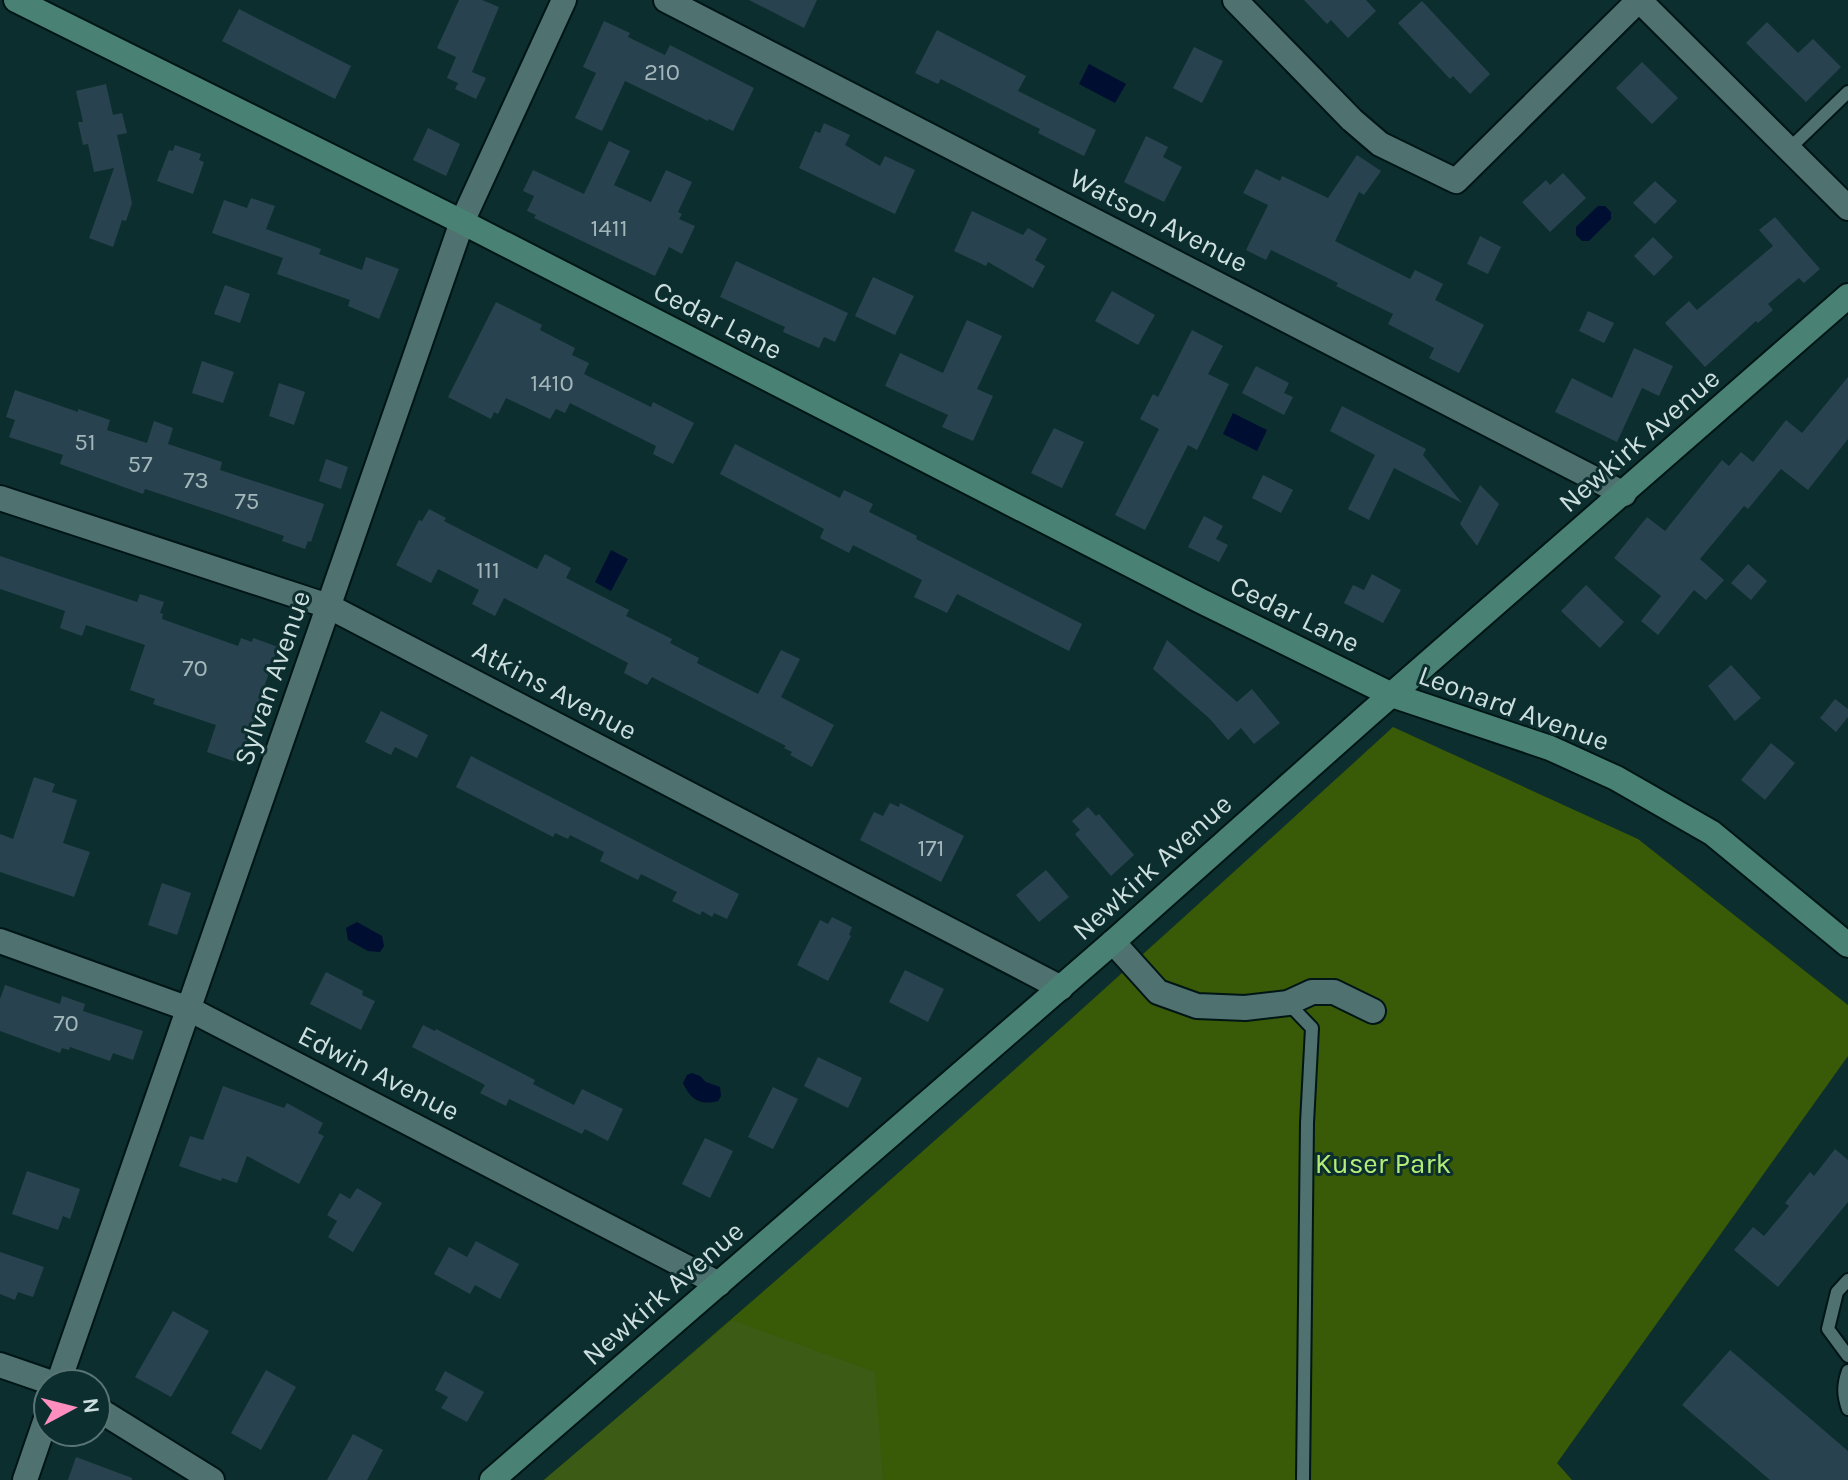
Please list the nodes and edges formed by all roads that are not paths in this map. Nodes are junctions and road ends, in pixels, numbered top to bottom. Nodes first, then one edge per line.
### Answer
1 (16, 0) edge
2 (564, 0) edge
3 (666, 0) edge
4 (1235, 0) edge
5 (1639, 0) edge
6 (1848, 92) edge
7 (1789, 149) junction
8 (1848, 208) edge
9 (462, 222) junction
10 (1848, 296) edge
11 (1624, 494) junction
12 (0, 498) edge
13 (328, 606) junction
14 (1392, 695) junction
15 (0, 941) edge
16 (1113, 942) junction
17 (1848, 945) edge
18 (1061, 988) junction
19 (1288, 1003) junction
20 (189, 1009) junction
21 (1373, 1011) dead end
22 (1848, 1280) edge
23 (719, 1284) junction
24 (1848, 1356) edge
25 (0, 1365) edge
26 (63, 1368) edge
27 (1848, 1371) edge
28 (32, 1376) edge
29 (1848, 1409) edge
30 (112, 1418) edge
31 (36, 1448) edge
32 (25, 1480) edge
33 (212, 1480) edge
34 (492, 1480) edge
35 (1303, 1480) edge

1 - 9 street, Cedar Lane
2 - 9 street, Sylvan Avenue
3 - 11 street, Watson Avenue
4 - 5 street
5 - 7 street
6 - 7 lane
7 - 8 street
9 - 13 street, Sylvan Avenue
9 - 14 street, Cedar Lane
10 - 11 street, Newkirk Avenue
11 - 14 street, Newkirk Avenue
12 - 13 street, Atkins Avenue
13 - 18 street, Atkins Avenue
13 - 20 street, Sylvan Avenue
14 - 16 street, Newkirk Avenue
14 - 17 street, Leonard Avenue
15 - 20 street, Edwin Avenue
16 - 18 street, Newkirk Avenue
16 - 19 street
18 - 23 street, Newkirk Avenue
19 - 21 street
19 - 35 lane
20 - 23 street, Edwin Avenue
20 - 26 street, Sylvan Avenue
22 - 24 lane
23 - 34 street, Newkirk Avenue
25 - 28 street
27 - 29 lane
30 - 33 street
31 - 32 street

